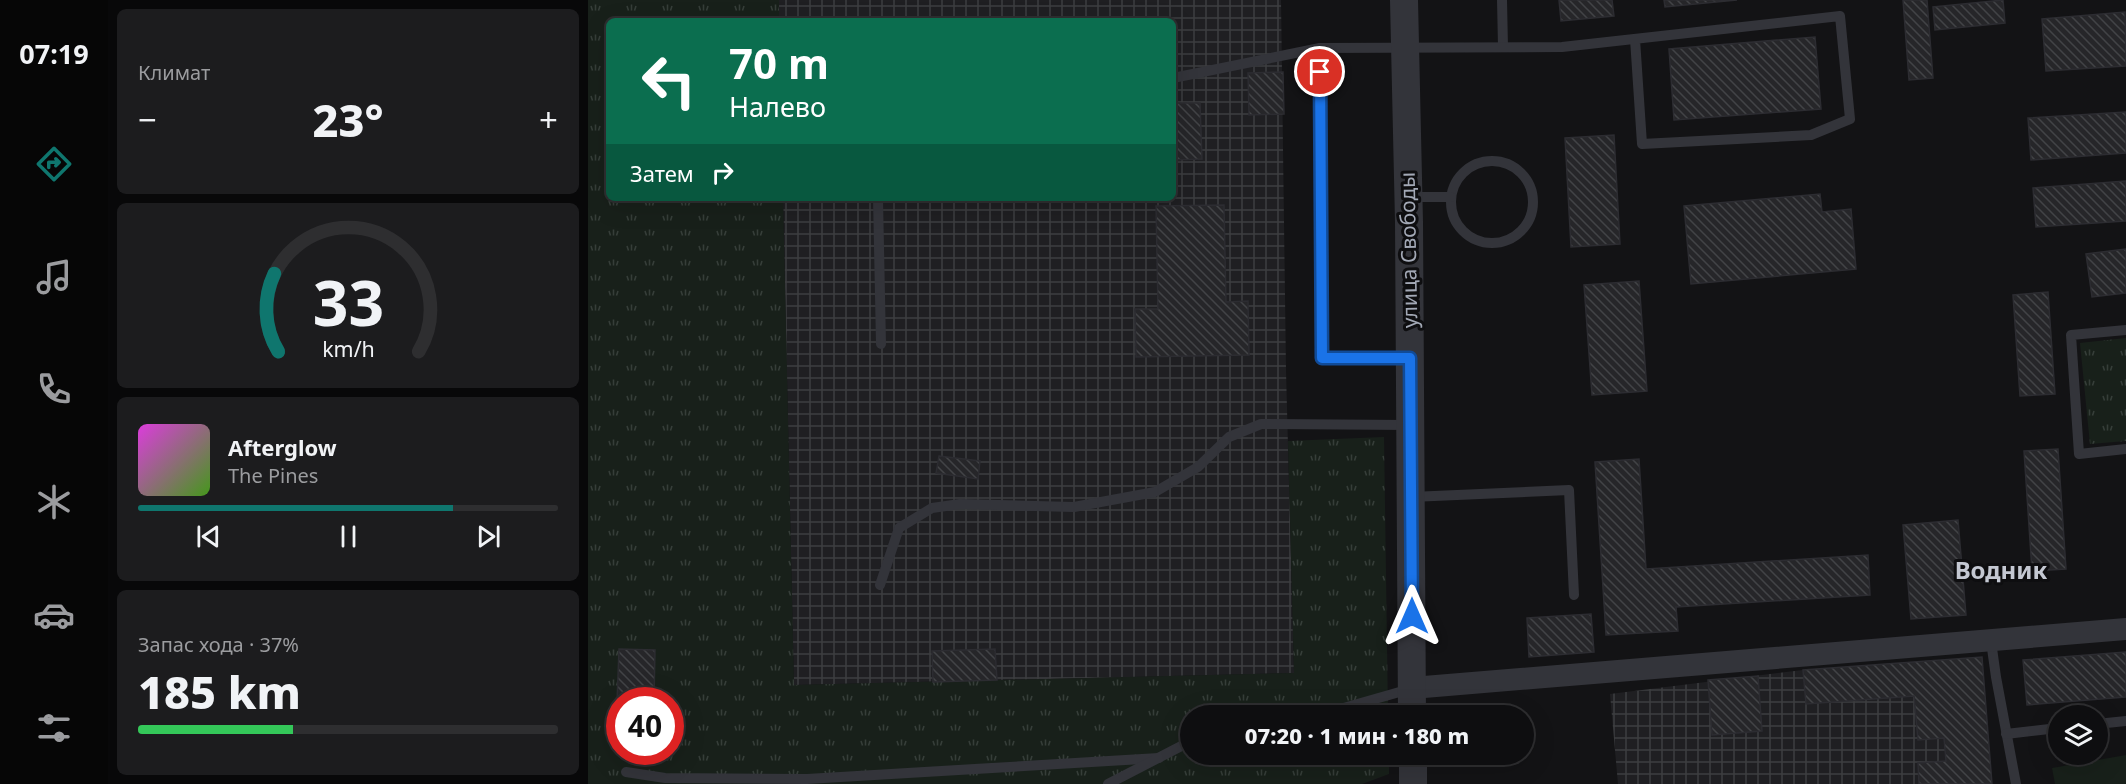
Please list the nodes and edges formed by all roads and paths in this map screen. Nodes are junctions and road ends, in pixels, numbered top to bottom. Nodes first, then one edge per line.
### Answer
1 (1404, 0) edge
2 (1502, 0) edge
3 (1635, 39) junction
4 (1320, 48) junction
5 (1405, 48) junction
6 (1503, 48) junction
7 (1176, 77) edge
8 (1409, 197) junction
9 (1451, 197) junction
10 (878, 201) edge
11 (2126, 330) edge
12 (881, 344) dead end
13 (1410, 358) junction
14 (1411, 425) junction
15 (2126, 450) edge
16 (1411, 497) junction
17 (880, 585) dead end
18 (1574, 595) dead end
19 (2126, 629) edge
20 (1991, 641) junction
21 (1412, 702) edge
22 (1386, 705) edge
23 (2126, 721) edge
24 (2108, 723) edge
25 (2048, 730) edge
26 (2006, 734) junction
27 (1180, 747) edge
28 (1159, 758) junction
29 (1413, 765) edge
30 (626, 772) dead end
31 (1108, 784) edge
32 (1413, 784) edge
33 (2016, 784) edge

1 - 5 street, улица Свободы
2 - 6 lane
3 - 3 lane
3 - 6 lane
4 - 5 lane
4 - 7 lane
4 - 13 lane
5 - 6 lane
5 - 8 street, улица Свободы
8 - 9 lane
8 - 13 street, улица Свободы
9 - 9 lane
10 - 12 lane
11 - 15 lane
13 - 14 street, улица Свободы
14 - 16 street, улица Свободы
14 - 17 lane
16 - 18 lane
16 - 21 street, улица Свободы
19 - 20 street
20 - 21 street
20 - 26 lane
21 - 22 lane
23 - 24 lane
25 - 26 lane
26 - 33 lane
27 - 28 lane
28 - 30 lane
28 - 31 lane
29 - 32 street

